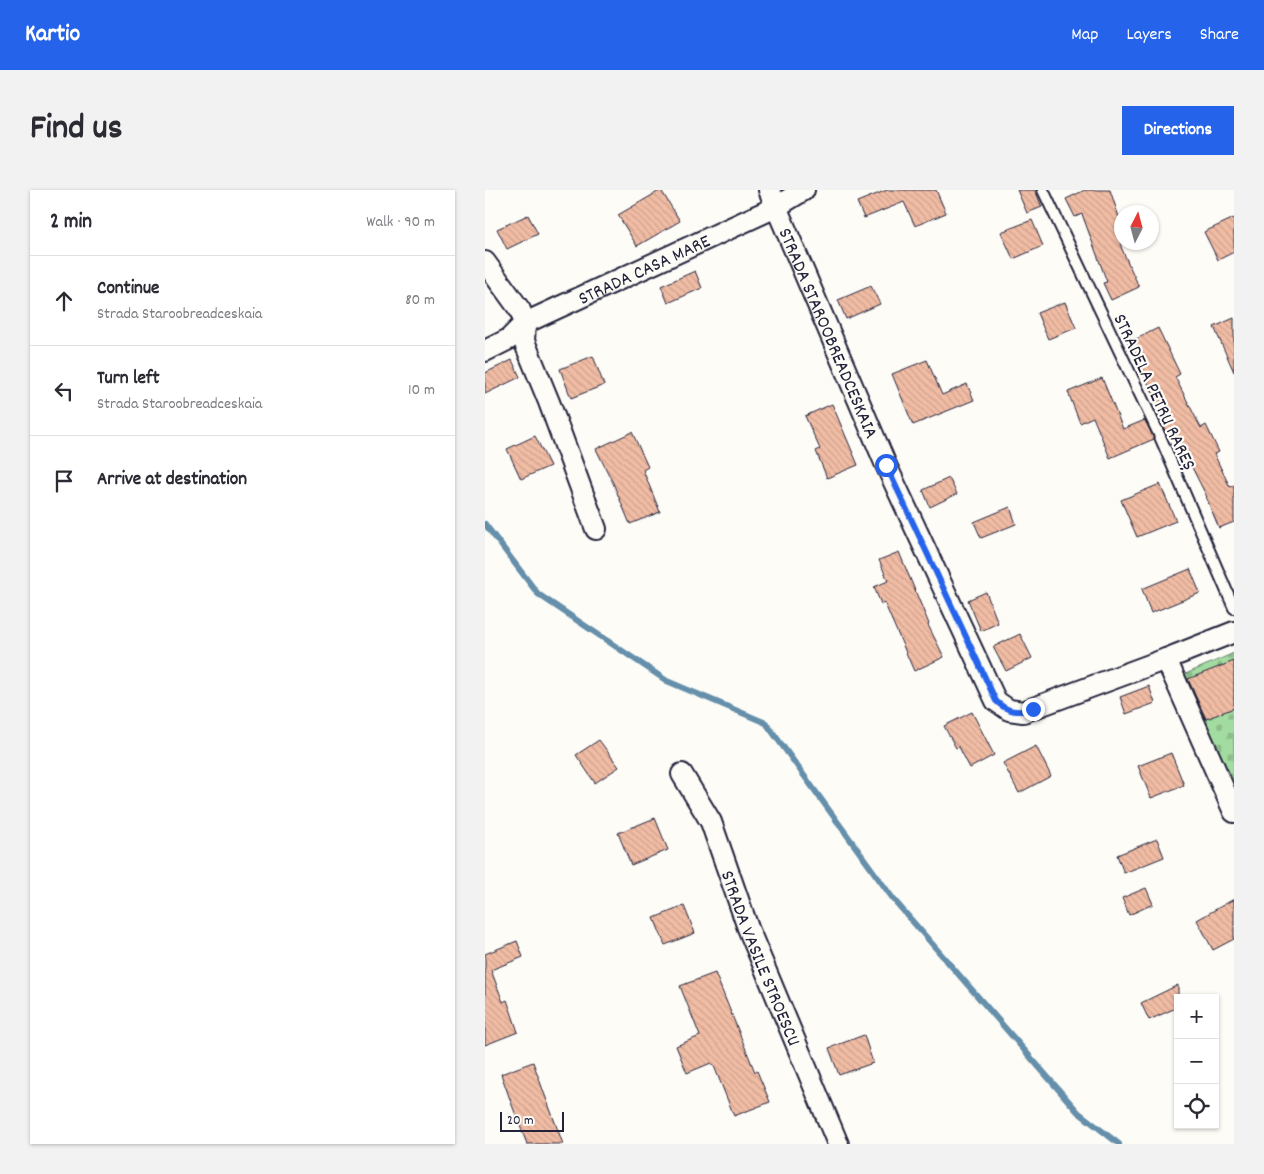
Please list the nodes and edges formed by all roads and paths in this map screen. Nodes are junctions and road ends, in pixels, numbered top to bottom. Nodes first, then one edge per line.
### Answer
1 (804, 190) edge
2 (1043, 190) edge
3 (773, 198) edge
4 (485, 262) edge
5 (525, 323) junction
6 (485, 351) edge
7 (596, 529) dead end
8 (1234, 608) edge
9 (1234, 632) edge
10 (1166, 659) junction
11 (682, 774) dead end
12 (1234, 812) edge
13 (838, 1144) edge

1 - 3 street, STRADA CASA MARE
2 - 8 lane, STRADELA PETRU RAREȘ
3 - 5 street, STRADA CASA MARE
3 - 10 street, STRADA STAROOBREADCESKAIA
4 - 5 street
5 - 6 street, STRADA CASA MARE
5 - 7 street
9 - 10 street, STRADA STAROOBREADCESKAIA
10 - 12 street
11 - 13 street, STRADA VASILE STROESCU

